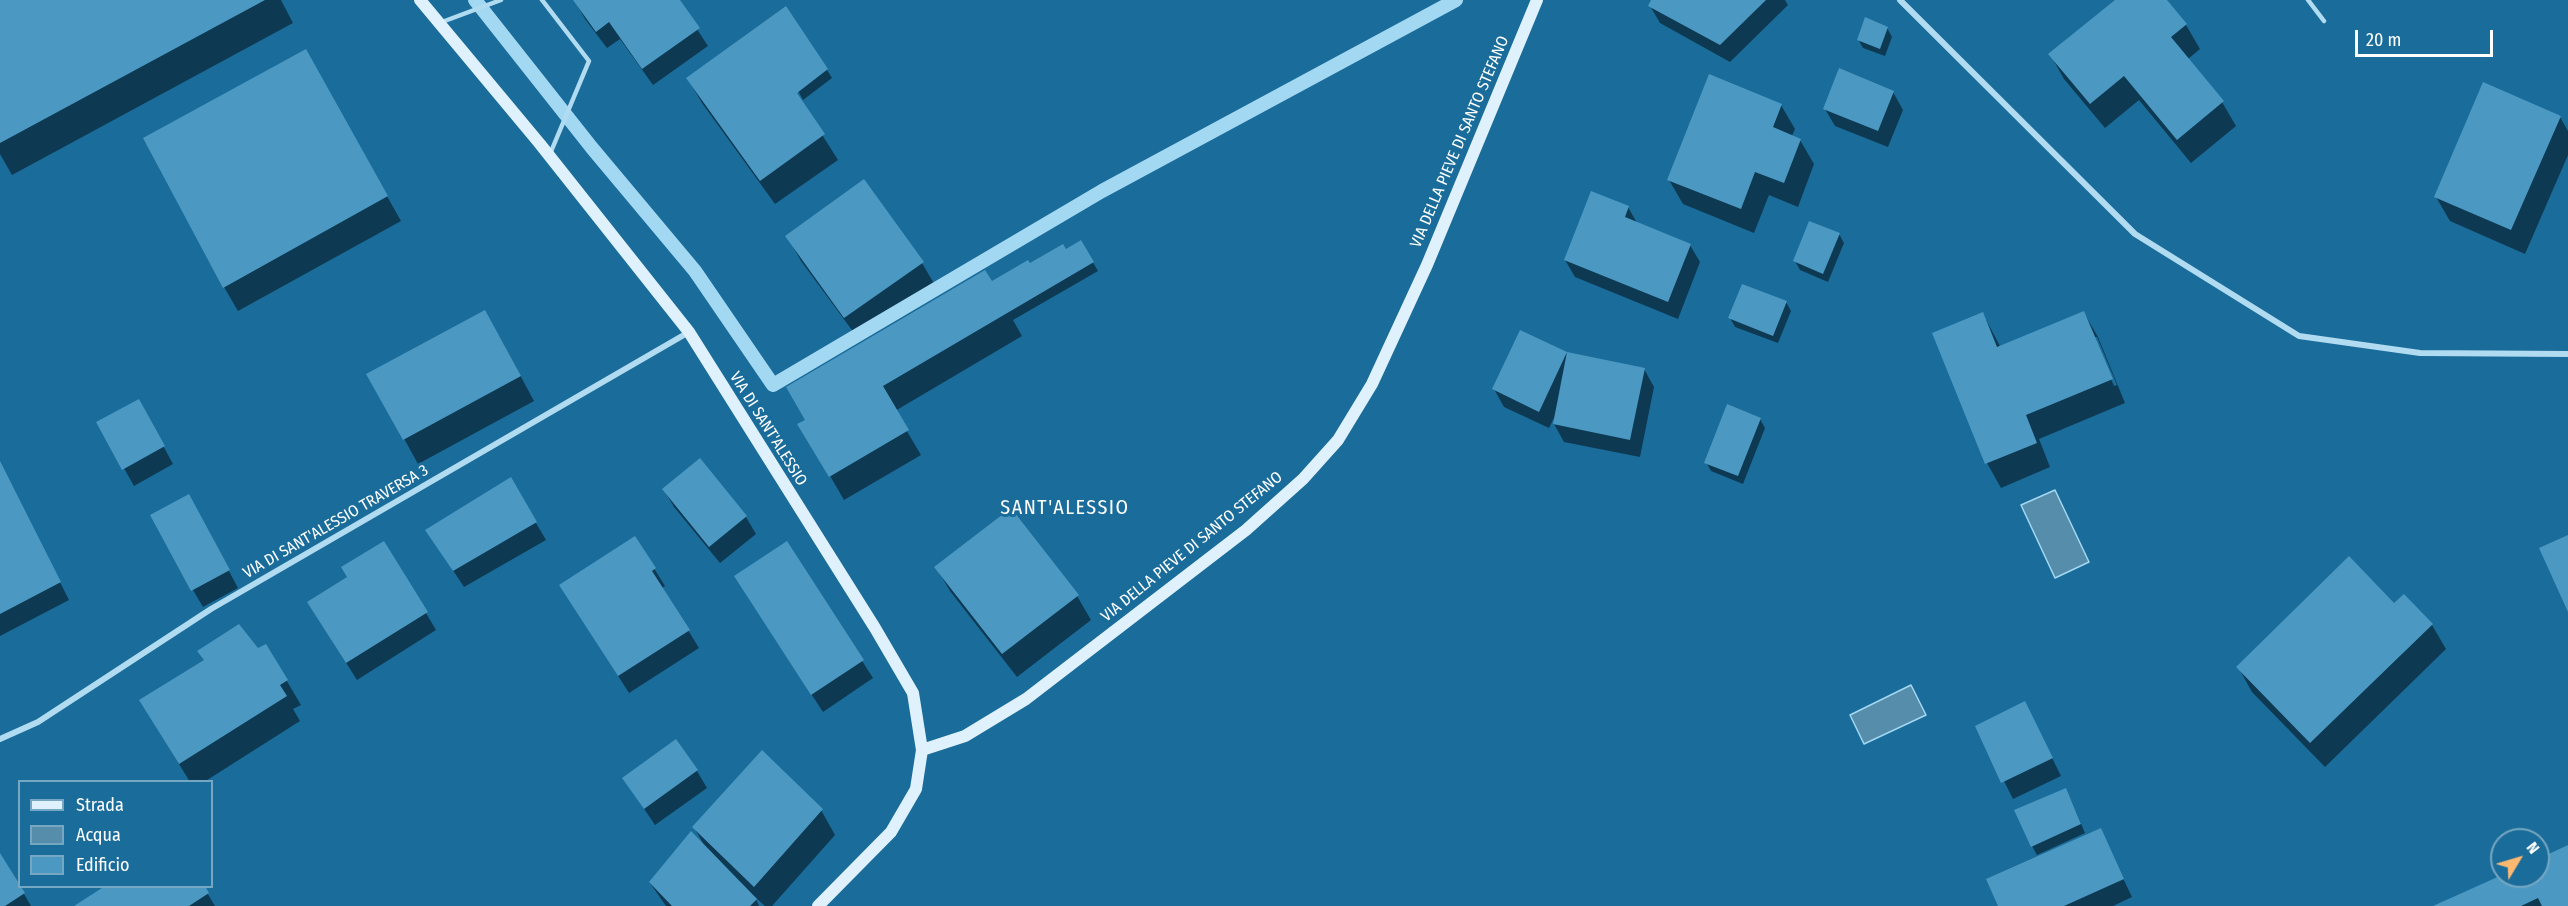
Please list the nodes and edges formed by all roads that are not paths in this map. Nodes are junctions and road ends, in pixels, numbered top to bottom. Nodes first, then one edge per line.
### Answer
1 (420, 0) edge
2 (501, 0) edge
3 (542, 0) edge
4 (1537, 0) edge
5 (1900, 0) edge
6 (2308, 0) edge
7 (2324, 21) dead end
8 (440, 23) junction
9 (549, 156) junction
10 (689, 332) junction
11 (2568, 354) edge
12 (0, 740) edge
13 (922, 750) junction
14 (818, 906) edge

1 - 8 street, VIA DI SANT'ALESSIO
2 - 8 lane
3 - 9 lane
4 - 13 street, VIA DELLA PIEVE DI SANTO STEFANO
5 - 11 street
6 - 7 lane
8 - 9 street, VIA DI SANT'ALESSIO
9 - 10 street, VIA DI SANT'ALESSIO
10 - 12 street, VIA DI SANT'ALESSIO TRAVERSA 3
10 - 13 street, VIA DI SANT'ALESSIO
13 - 14 street, VIA DI SANT'ALESSIO

